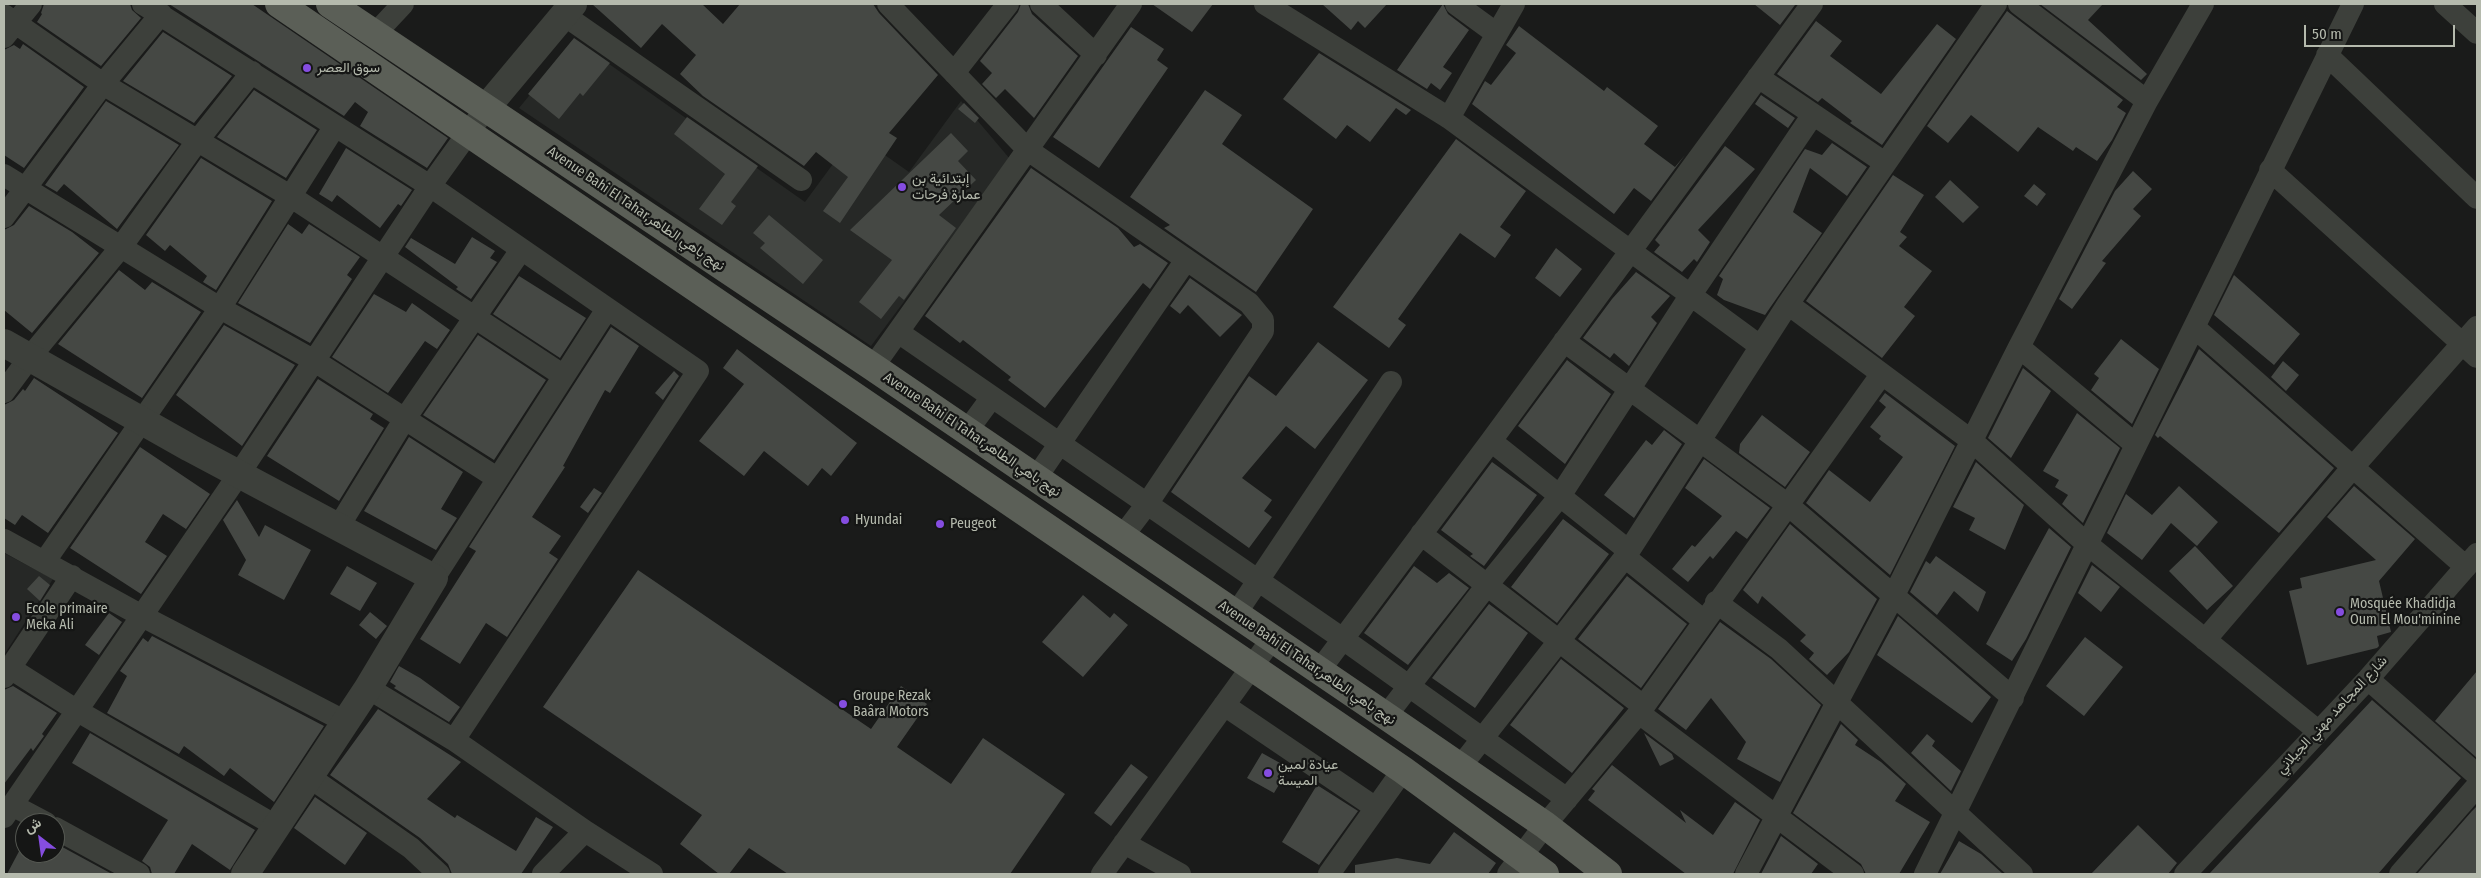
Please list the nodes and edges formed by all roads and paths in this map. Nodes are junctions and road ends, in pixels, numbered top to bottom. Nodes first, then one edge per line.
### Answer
1 (31, 4) edge
2 (279, 4) edge
3 (330, 4) edge
4 (403, 4) edge
5 (888, 4) edge
6 (1008, 4) edge
7 (1041, 4) edge
8 (1131, 4) edge
9 (1265, 4) edge
10 (1456, 4) edge
11 (1514, 4) edge
12 (1812, 4) edge
13 (1996, 4) edge
14 (2019, 4) edge
15 (2202, 4) edge
16 (2353, 4) edge
17 (2446, 4) edge
18 (152, 9) edge
19 (569, 9) edge
20 (7, 25) edge
21 (2477, 33) edge
22 (1497, 34) junction
23 (374, 35) junction
24 (1096, 55) junction
25 (2327, 55) junction
26 (252, 72) junction
27 (954, 73) junction
28 (1758, 77) junction
29 (103, 84) junction
30 (2147, 101) junction
31 (486, 108) junction
32 (1812, 116) junction
33 (1449, 118) junction
34 (335, 126) junction
35 (467, 133) junction
36 (198, 140) junction
37 (1028, 150) junction
38 (1885, 163) junction
39 (2270, 170) junction
40 (4, 176) edge
41 (801, 180) dead end
42 (430, 186) junction
43 (24, 189) junction
44 (290, 196) junction
45 (2477, 198) edge
46 (4, 217) edge
47 (121, 247) junction
48 (521, 250) junction
49 (1630, 250) junction
50 (382, 258) junction
51 (1186, 260) junction
52 (1690, 296) junction
53 (1788, 304) junction
54 (220, 308) junction
55 (607, 309) junction
56 (474, 318) junction
57 (2194, 327) junction
58 (898, 332) junction
59 (1564, 341) junction
60 (4, 342) edge
61 (2472, 342) edge
62 (1760, 346) junction
63 (2018, 347) junction
64 (30, 357) junction
65 (313, 360) junction
66 (873, 367) junction
67 (1881, 375) junction
68 (564, 376) junction
69 (1391, 382) dead end
70 (1630, 388) junction
71 (4, 392) edge
72 (992, 397) junction
73 (404, 420) junction
74 (143, 423) junction
75 (967, 431) junction
76 (1701, 439) junction
77 (1491, 441) junction
78 (1972, 441) junction
79 (1061, 444) junction
80 (2136, 445) junction
81 (2353, 467) junction
82 (239, 474) junction
83 (497, 478) junction
84 (1036, 478) junction
85 (1560, 496) junction
86 (1146, 504) junction
87 (1788, 505) junction
88 (339, 526) junction
89 (1421, 534) junction
90 (1122, 537) junction
91 (4, 540) edge
92 (2087, 544) junction
93 (1627, 554) junction
94 (2471, 560) edge
95 (45, 562) junction
96 (72, 576) junction
97 (434, 578) junction
98 (1258, 581) junction
99 (1488, 584) junction
100 (1894, 595) junction
101 (1716, 602) junction
102 (1236, 615) junction
103 (142, 616) junction
104 (1704, 620) junction
105 (1272, 639) junction
106 (1343, 639) junction
107 (2205, 640) junction
108 (1557, 641) junction
109 (1250, 666) junction
110 (1319, 671) junction
111 (7, 672) edge
112 (2368, 678) junction
113 (1409, 687) junction
114 (368, 688) junction
115 (2013, 698) junction
116 (1838, 702) junction
117 (1224, 705) junction
118 (76, 710) junction
119 (1641, 710) junction
120 (1386, 716) junction
121 (346, 722) junction
122 (2318, 731) junction
123 (1482, 738) junction
124 (454, 740) junction
125 (1460, 767) junction
126 (1403, 770) junction
127 (2477, 775) edge
128 (308, 776) junction
129 (2477, 786) edge
130 (1567, 799) junction
131 (1376, 808) junction
132 (8, 811) edge
133 (1956, 813) junction
134 (1775, 817) junction
135 (1545, 825) junction
136 (276, 826) junction
137 (585, 831) junction
138 (65, 833) edge
139 (1124, 843) junction
140 (1514, 865) edge
141 (139, 874) edge
142 (245, 874) edge
143 (439, 874) edge
144 (543, 874) edge
145 (652, 874) edge
146 (1102, 874) edge
147 (1180, 874) edge
148 (1329, 874) edge
149 (1545, 874) edge
150 (1608, 874) edge
151 (1746, 874) edge
152 (1853, 874) edge
153 (1925, 874) edge
154 (2022, 874) edge
155 (2185, 874) edge
156 (2400, 874) edge

1 - 20 street
2 - 35 main road
3 - 23 main road, Avenue Bahi El Tahar,نهج باهي الطاهر
4 - 23 street
5 - 27 street
6 - 27 street
7 - 24 street
8 - 24 street
9 - 33 street
10 - 22 street
11 - 22 street
12 - 28 street
13 - 38 street
14 - 30 street
15 - 30 street
16 - 25 street
17 - 21 street
18 - 26 street
18 - 29 street
19 - 31 street
19 - 41 street
20 - 29 street
22 - 33 street
23 - 31 main road, Avenue Bahi El Tahar,نهج باهي الطاهر
24 - 37 street
25 - 39 street
25 - 45 street
26 - 34 street
26 - 36 street
27 - 37 street
28 - 32 street
28 - 49 street
29 - 36 street
29 - 43 street
30 - 63 street
31 - 35 street
31 - 66 main road, Avenue Bahi El Tahar,نهج باهي الطاهر
32 - 38 street
32 - 52 street
33 - 49 street
34 - 42 street
34 - 44 street
35 - 42 street
35 - 109 main road
36 - 44 street
36 - 47 street
37 - 51 street
37 - 58 street
38 - 53 street
39 - 57 street
39 - 61 street
40 - 43 street
42 - 48 street
42 - 50 street
43 - 46 street
43 - 47 street
44 - 50 street
44 - 54 street
47 - 54 street
47 - 64 street
48 - 55 street
48 - 56 street
49 - 52 street
49 - 59 street
50 - 56 street
50 - 65 street
51 - 79 street
51 - 86 street
52 - 62 street
52 - 70 street
53 - 62 street
53 - 67 street
54 - 65 street
54 - 74 street
55 - 68 street
55 - 124 street
56 - 68 street
56 - 73 street
57 - 80 street
57 - 81 street
58 - 66 street
58 - 72 street
59 - 70 street
59 - 77 street
60 - 64 street
61 - 81 street
62 - 76 street
63 - 78 street
63 - 80 street
64 - 71 street
64 - 74 street
65 - 73 street
65 - 82 street
66 - 75 main road, Avenue Bahi El Tahar,نهج باهي الطاهر
67 - 78 street
67 - 87 street
68 - 83 street
69 - 98 street
70 - 76 street
70 - 85 street
72 - 75 street
72 - 79 street
73 - 83 street
73 - 88 street
74 - 82 street
74 - 95 street
75 - 84 main road, Avenue Bahi El Tahar,نهج باهي الطاهر
76 - 87 street
76 - 93 street
77 - 85 street
77 - 89 street
78 - 92 street
78 - 100 street
79 - 84 street
79 - 86 street
80 - 92 street
81 - 94 street
81 - 107 street
82 - 88 street
82 - 103 street
83 - 97 street
84 - 90 main road, Avenue Bahi El Tahar,نهج باهي الطاهر
85 - 93 street
85 - 99 street
86 - 90 street
86 - 98 street
87 - 100 street
87 - 101 street
88 - 97 street
89 - 99 street
89 - 106 street
90 - 102 main road, Avenue Bahi El Tahar,نهج باهي الطاهر
91 - 95 street
92 - 107 street
92 - 115 street
93 - 104 street
93 - 108 street
94 - 112 street, شارع المجاهد مهني الجيلاني
95 - 96 street
96 - 103 street
96 - 111 street
97 - 114 street
98 - 102 street
98 - 106 street
99 - 108 street
99 - 113 street
100 - 115 street
100 - 116 street
101 - 104 street
101 - 116 street
102 - 105 main road, Avenue Bahi El Tahar,نهج باهي الطاهر
103 - 118 street
103 - 121 street
104 - 119 street
105 - 109 street
105 - 110 main road, Avenue Bahi El Tahar,نهج باهي الطاهر
106 - 110 street
106 - 113 street
107 - 122 street
108 - 119 street
108 - 123 street
109 - 117 street
109 - 126 main road
110 - 120 main road, Avenue Bahi El Tahar,نهج باهي الطاهر
111 - 118 street
112 - 122 street, شارع المجاهد مهني الجيلاني
112 - 127 street
113 - 120 street
113 - 123 street
114 - 121 street
114 - 124 street
115 - 133 street
116 - 133 street
116 - 134 street
117 - 131 street
117 - 139 street
118 - 132 street
118 - 136 street
119 - 130 street
119 - 134 street
120 - 125 main road, Avenue Bahi El Tahar,نهج باهي الطاهر
121 - 128 street
122 - 155 street, شارع المجاهد مهني الجيلاني
123 - 125 street
123 - 130 street
124 - 137 street
125 - 135 main road, Avenue Bahi El Tahar,نهج باهي الطاهر
126 - 131 street
126 - 140 main road
128 - 136 street
128 - 143 street
129 - 156 street
130 - 135 street
131 - 148 street
133 - 153 street
133 - 154 street
134 - 151 street
134 - 152 street
135 - 140 street
135 - 150 main road, Avenue Bahi El Tahar,نهج باهي الطاهر
136 - 142 street
137 - 144 street
137 - 145 street
138 - 141 street
139 - 146 street
139 - 147 street
140 - 149 main road

